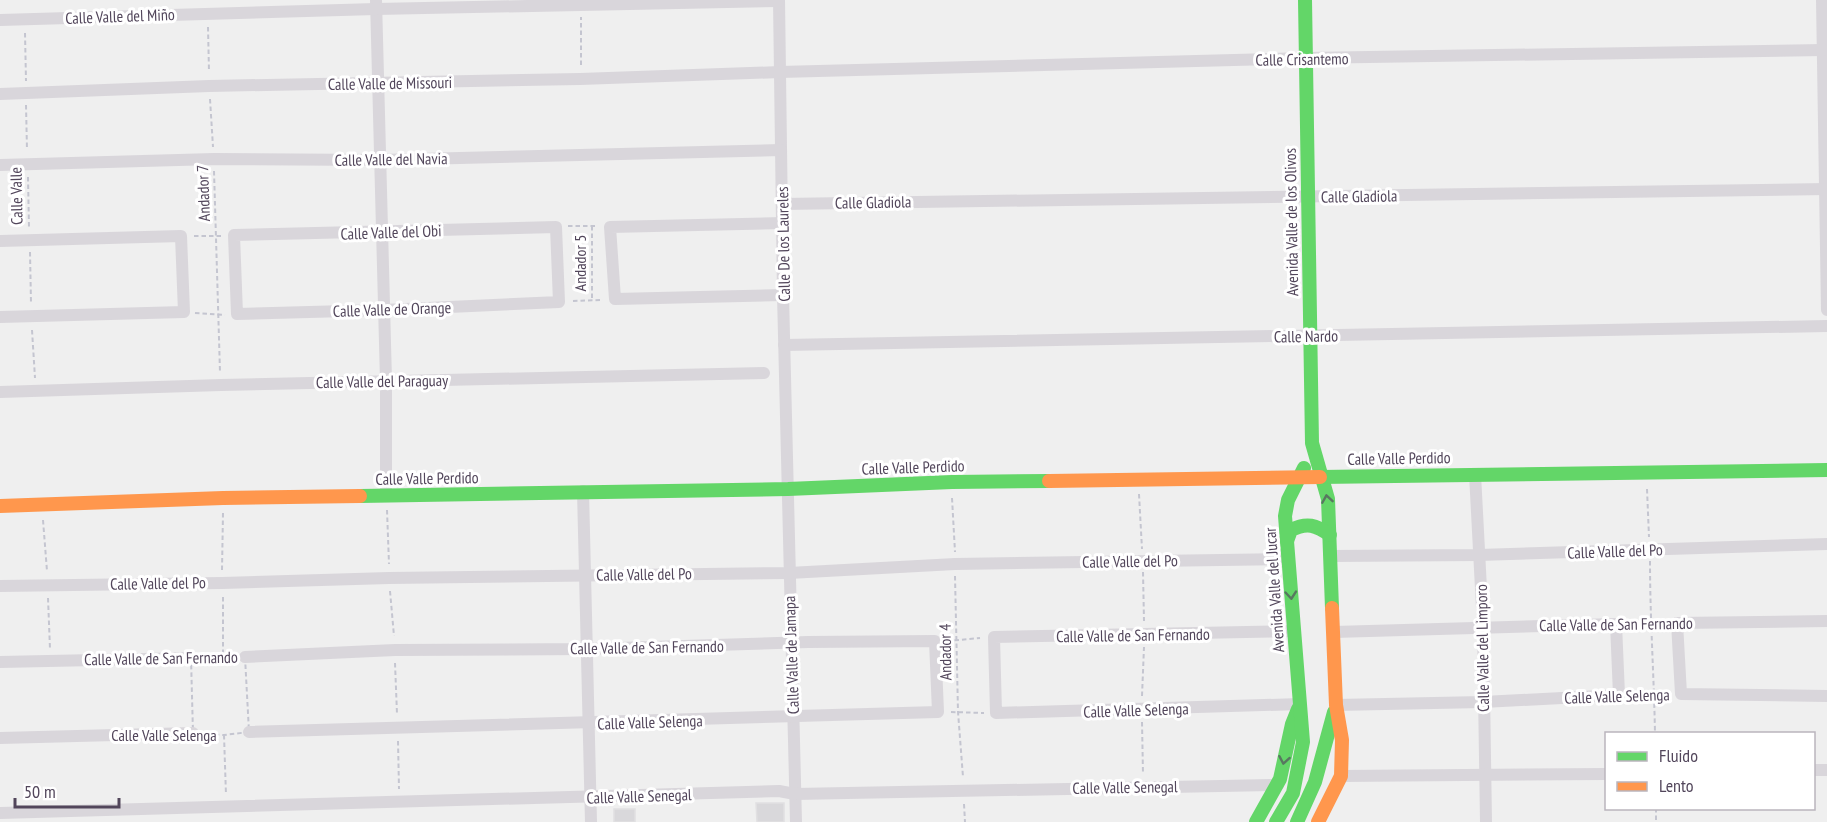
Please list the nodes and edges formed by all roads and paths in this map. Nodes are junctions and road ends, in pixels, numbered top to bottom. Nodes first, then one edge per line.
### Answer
1 (779, 0) edge
2 (1305, 0) edge
3 (1822, 0) edge
4 (376, 4) edge
5 (581, 5) junction
6 (207, 14) junction
7 (24, 19) junction
8 (0, 20) edge
9 (1823, 50) junction
10 (1305, 58) junction
11 (780, 72) junction
12 (580, 79) junction
13 (378, 83) junction
14 (209, 86) junction
15 (0, 94) edge
16 (26, 94) junction
17 (782, 150) junction
18 (214, 159) junction
19 (379, 160) junction
20 (28, 164) junction
21 (0, 165) edge
22 (1826, 189) edge
23 (1307, 196) junction
24 (782, 204) junction
25 (783, 223) junction
26 (592, 226) junction
27 (610, 226) junction
28 (556, 227) junction
29 (381, 232) junction
30 (234, 235) junction
31 (182, 236) junction
32 (216, 236) junction
33 (0, 241) edge
34 (29, 241) junction
35 (783, 295) junction
36 (615, 299) junction
37 (592, 300) junction
38 (559, 302) junction
39 (383, 310) junction
40 (1827, 310) edge
41 (184, 312) junction
42 (237, 314) junction
43 (219, 315) junction
44 (0, 316) edge
45 (32, 316) junction
46 (1827, 326) edge
47 (1310, 336) junction
48 (784, 345) junction
49 (764, 373) dead end
50 (386, 381) junction
51 (221, 385) junction
52 (0, 392) edge
53 (35, 392) junction
54 (1312, 443) junction
55 (1827, 470) edge
56 (1646, 471) junction
57 (1475, 474) junction
58 (1321, 476) junction
59 (1301, 477) junction
60 (952, 482) junction
61 (788, 489) junction
62 (583, 491) junction
63 (386, 495) junction
64 (0, 506) edge
65 (1330, 535) junction
66 (1287, 541) junction
67 (1827, 544) edge
68 (1650, 550) junction
69 (1479, 555) junction
70 (1331, 556) junction
71 (1288, 559) junction
72 (955, 564) junction
73 (789, 573) junction
74 (583, 575) junction
75 (0, 586) edge
76 (1827, 621) edge
77 (1650, 623) junction
78 (1677, 623) junction
79 (1616, 624) junction
80 (1483, 627) junction
81 (1294, 631) junction
82 (1334, 632) junction
83 (994, 637) junction
84 (957, 640) junction
85 (935, 641) junction
86 (792, 643) junction
87 (586, 649) junction
88 (245, 657) junction
89 (191, 658) junction
90 (0, 662) edge
91 (1654, 694) junction
92 (1681, 694) junction
93 (1619, 695) junction
94 (1827, 696) edge
95 (1484, 702) junction
96 (1300, 704) junction
97 (1336, 705) junction
98 (938, 712) junction
99 (958, 712) junction
100 (996, 713) junction
101 (793, 718) junction
102 (587, 723) junction
103 (249, 732) junction
104 (1654, 732) edge
105 (193, 733) junction
106 (224, 735) junction
107 (0, 738) edge
108 (1605, 774) edge
109 (1341, 776) junction
110 (1485, 776) junction
111 (1278, 785) junction
112 (964, 789) junction
113 (795, 794) junction
114 (590, 798) junction
115 (226, 806) junction
116 (0, 813) edge
117 (591, 822) edge
118 (796, 822) edge
119 (965, 822) edge
120 (1256, 822) edge
121 (1276, 822) edge
122 (1297, 822) edge
123 (1318, 822) edge
124 (1486, 822) edge

1 - 5 street, Calle Valle del Miño
1 - 11 street, Calle De los Laureles
2 - 10 street, Avenida Valle de los Olivos
3 - 9 street
4 - 5 street, Calle Valle del Miño
4 - 6 street, Calle Valle del Miño
4 - 13 street
5 - 12 path
6 - 7 street, Calle Valle del Miño
6 - 14 path, Andador 7
7 - 8 street, Calle Valle del Miño
7 - 16 path, Calle Valle
9 - 10 street, Calle Crisantemo
9 - 22 street
10 - 11 street, Calle Crisantemo
10 - 23 street, Avenida Valle de los Olivos
11 - 12 street, Calle Valle de Missouri
11 - 17 street, Calle De los Laureles
12 - 13 street, Calle Valle de Missouri
13 - 14 street, Calle Valle de Missouri
13 - 19 street
14 - 16 street, Calle Valle de Missouri
14 - 18 path, Andador 7
15 - 16 street, Calle Valle de Missouri
16 - 20 path, Calle Valle
17 - 19 street, Calle Valle del Navia
17 - 24 street, Calle De los Laureles
18 - 19 street, Calle Valle del Navia
18 - 20 street, Calle Valle del Navia
18 - 32 path, Andador 7
19 - 29 street
20 - 21 street, Calle Valle del Navia
20 - 34 path, Calle Valle
22 - 23 street, Calle Gladiola
22 - 40 street
23 - 24 street, Calle Gladiola
23 - 47 street, Avenida Valle de los Olivos
24 - 25 street, Calle De los Laureles
25 - 27 street
25 - 35 street, Calle De los Laureles
26 - 27 path
26 - 28 path
26 - 37 path, Andador 5
27 - 36 street
28 - 29 street, Calle Valle del Obi
28 - 38 street
29 - 30 street, Calle Valle del Obi
29 - 39 street
30 - 32 path
30 - 42 street
31 - 32 path
31 - 34 street
31 - 41 street
32 - 43 path, Andador 7
33 - 34 street
34 - 45 path, Calle Valle
35 - 36 street
35 - 48 street, Calle De los Laureles
36 - 37 path
37 - 38 path
38 - 39 street, Calle Valle de Orange
39 - 42 street, Calle Valle de Orange
39 - 50 street
41 - 43 path
41 - 45 street
42 - 43 path
43 - 51 path, Andador 7
44 - 45 street
45 - 53 path, Calle Valle
46 - 47 street, Calle Nardo
47 - 48 street, Calle Nardo
47 - 54 street, Avenida Valle de los Olivos
48 - 61 street, Calle De los Laureles
49 - 50 street, Calle Valle del Paraguay
50 - 51 street, Calle Valle del Paraguay
50 - 63 street
51 - 53 street, Calle Valle del Paraguay
52 - 53 street, Calle Valle del Paraguay
54 - 58 street, Avenida Valle de los Olivos
54 - 59 street, Avenida Valle de los Olivos
55 - 56 street, Calle Valle Perdido
56 - 57 street, Calle Valle Perdido
56 - 68 path
57 - 58 street, Calle Valle Perdido
57 - 69 street, Calle Valle del Limporo
58 - 59 street, Calle Valle Perdido
65 -> 58 street
59 - 60 street, Calle Valle Perdido
59 - 66 street, Avenida Valle del Jucar
60 - 61 street, Calle Valle Perdido
60 - 72 path, Andador 4
61 - 62 street, Calle Valle Perdido
61 - 73 street, Calle Valle de Jamapa
62 - 63 street, Calle Valle Perdido
62 - 74 street
63 - 64 street, Calle Valle Perdido
65 - 66 street
65 - 70 street
66 - 71 street, Avenida Valle del Jucar
67 - 68 street, Calle Valle del Po
68 - 69 street, Calle Valle del Po
68 - 77 path
69 - 70 street, Calle Valle del Po
69 - 80 street, Calle Valle del Limporo
70 - 82 street
71 - 72 street, Calle Valle del Po
71 -> 81 street, Avenida Valle del Jucar
72 - 73 street, Calle Valle del Po
72 - 84 path, Andador 4
73 - 74 street, Calle Valle del Po
73 - 86 street, Calle Valle de Jamapa
74 - 75 street, Calle Valle del Po
74 - 87 street
76 - 78 street, Calle Valle de San Fernando
77 - 78 path, Calle Valle de San Fernando
77 - 79 path, Calle Valle de San Fernando
77 - 91 path
78 - 92 street
79 - 80 street, Calle Valle de San Fernando
79 - 93 street
80 - 82 street, Calle Valle de San Fernando
80 - 95 street, Calle Valle del Limporo
81 - 83 street, Calle Valle de San Fernando
81 - 96 street, Avenida Valle del Jucar
82 - 97 street
83 - 84 path
83 - 100 street
84 - 85 path
84 - 99 path, Andador 4
85 - 86 street, Calle Valle de San Fernando
85 - 98 street
86 - 87 street, Calle Valle de San Fernando
86 - 101 street, Calle Valle de Jamapa
87 - 88 street, Calle Valle de San Fernando
87 - 102 street
88 - 89 path, Calle Valle de San Fernando
88 - 103 path
89 - 90 street, Calle Valle de San Fernando
89 - 105 path
91 - 92 path, Calle Valle Selenga
91 - 93 path, Calle Valle Selenga
91 - 104 path
92 - 94 street, Calle Valle Selenga
93 - 95 street, Calle Valle Selenga
95 - 97 street, Calle Valle Selenga
95 - 110 street, Calle Valle del Limporo
96 - 100 street, Calle Valle Selenga
96 -> 111 street, Avenida Valle del Jucar
96 - 121 street, Avenida Valle del Jucar
97 - 109 street
97 - 122 street
98 - 99 path
98 - 101 street, Calle Valle Selenga
99 - 100 path
99 - 112 path, Andador 4
101 - 102 street, Calle Valle Selenga
101 - 113 street, Calle Valle de Jamapa
102 - 103 street, Calle Valle Selenga
102 - 114 street
103 - 106 path, Calle Valle Selenga
105 - 106 path, Calle Valle Selenga
105 - 107 street, Calle Valle Selenga
106 - 115 path
108 - 110 street
109 - 110 street
109 - 123 street
110 - 124 street, Calle Valle del Limporo
111 - 112 street, Calle Valle Senegal
111 - 120 street, Avenida Valle del Jucar
112 - 113 street, Calle Valle Senegal
112 - 119 path, Andador 4
113 - 114 street, Calle Valle Senegal
113 - 118 street, Calle Valle de Jamapa
114 - 115 street, Calle Valle Senegal
114 - 117 street
115 - 116 street, Calle Valle Senegal

